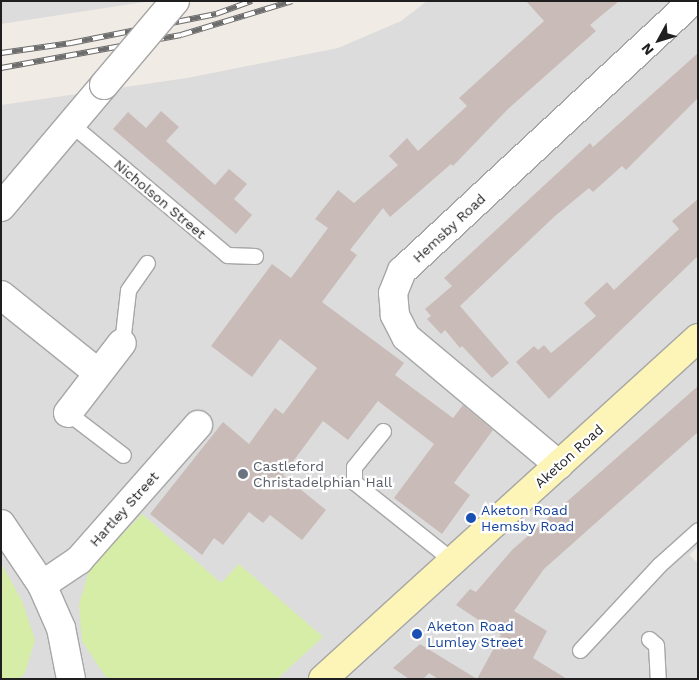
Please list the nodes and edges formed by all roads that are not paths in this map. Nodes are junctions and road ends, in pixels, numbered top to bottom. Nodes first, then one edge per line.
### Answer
1 (175, 1) edge
2 (693, 1) edge
3 (71, 124) junction
4 (1, 207) edge
5 (255, 256) dead end
6 (147, 263) dead end
7 (1, 295) edge
8 (698, 338) edge
9 (122, 342) joint
10 (98, 373) junction
11 (68, 413) joint
12 (198, 425) dead end
13 (384, 430) dead end
14 (123, 455) dead end
15 (559, 465) junction
16 (1, 524) edge
17 (698, 530) edge
18 (453, 561) junction
19 (42, 585) junction
20 (374, 634) junction
21 (649, 639) dead end
22 (580, 650) dead end
23 (71, 679) edge
24 (323, 679) edge
25 (349, 679) edge
26 (658, 679) edge

1 - 3 street, bridge
2 - 15 street, Hemsby Road
3 - 4 street
3 - 5 lane, Nicholson Street
6 - 9 lane
7 - 10 street
8 - 15 main road, Aketon Road
9 - 10 street
10 - 11 street
11 - 14 lane
12 - 19 street, Hartley Street
13 - 18 lane
15 - 18 main road, Aketon Road
16 - 19 street
17 - 22 lane
18 - 20 main road, Aketon Road
19 - 23 street
20 - 24 main road, Aketon Road
20 - 25 main road, Aketon Road
21 - 26 lane

